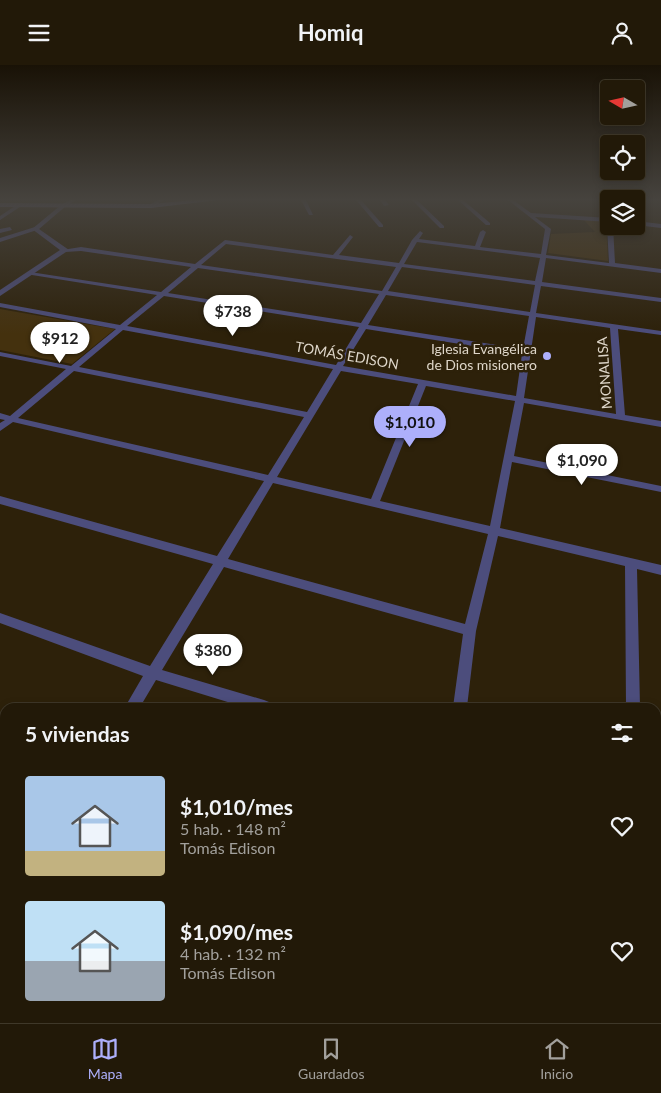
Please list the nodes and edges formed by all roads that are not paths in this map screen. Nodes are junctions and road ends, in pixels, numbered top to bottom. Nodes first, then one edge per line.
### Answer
1 (57, 245) edge
2 (221, 245) edge
3 (250, 245) edge
4 (344, 245) edge
5 (412, 245) edge
6 (451, 245) edge
7 (478, 245) edge
8 (545, 245) edge
9 (611, 245) edge
10 (477, 248) junction
11 (65, 250) junction
12 (335, 256) junction
13 (543, 256) junction
14 (198, 265) junction
15 (399, 265) junction
16 (612, 265) junction
17 (661, 271) edge
18 (32, 273) junction
19 (538, 283) junction
20 (383, 293) junction
21 (0, 294) edge
22 (164, 294) junction
23 (661, 300) edge
24 (0, 305) edge
25 (533, 315) junction
26 (363, 326) junction
27 (124, 327) junction
28 (614, 327) junction
29 (661, 333) edge
30 (526, 352) junction
31 (0, 354) edge
32 (73, 368) junction
33 (339, 368) junction
34 (423, 383) junction
35 (520, 399) junction
36 (309, 415) junction
37 (0, 416) edge
38 (621, 417) junction
39 (12, 419) junction
40 (661, 424) edge
41 (0, 429) edge
42 (507, 458) junction
43 (271, 480) junction
44 (661, 489) edge
45 (0, 500) edge
46 (374, 504) junction
47 (494, 531) junction
48 (221, 562) junction
49 (631, 564) junction
50 (661, 570) edge
51 (0, 618) edge
52 (470, 631) junction
53 (153, 673) junction
54 (134, 703) edge
55 (251, 703) edge
56 (461, 703) edge
57 (633, 703) edge

1 - 11 street
2 - 14 street
3 - 12 street
4 - 12 street
5 - 15 street
6 - 10 street
7 - 10 street
8 - 13 street
9 - 16 street
10 - 13 street
11 - 14 street
11 - 18 street
12 - 15 street
13 - 16 street
13 - 19 street
14 - 20 street
14 - 22 street
15 - 19 street
15 - 20 street
16 - 17 street
18 - 21 street
18 - 22 street
19 - 23 street
19 - 25 street
20 - 25 street
20 - 26 street
22 - 26 street
22 - 27 street
24 - 27 street, TOMÁS EDISON
25 - 28 street
25 - 30 street
26 - 30 street
26 - 33 street
27 - 32 street
27 - 33 street, TOMÁS EDISON
28 - 29 street
28 - 38 street, MONALISA
30 - 35 street
31 - 32 street
32 - 36 street
32 - 39 street
33 - 34 street, TOMÁS EDISON
33 - 36 street
34 - 35 street, TOMÁS EDISON
34 - 46 street
35 - 38 street, TOMÁS EDISON
35 - 42 street
36 - 43 street
37 - 39 street
38 - 40 street, TOMÁS EDISON
39 - 41 street
39 - 43 street
42 - 44 street
42 - 47 street
43 - 46 street
43 - 48 street
45 - 48 street
46 - 47 street
47 - 49 street
47 - 52 street
48 - 52 street
48 - 53 street
49 - 50 street
49 - 57 street
51 - 53 street
52 - 56 street
53 - 54 street
53 - 55 street

